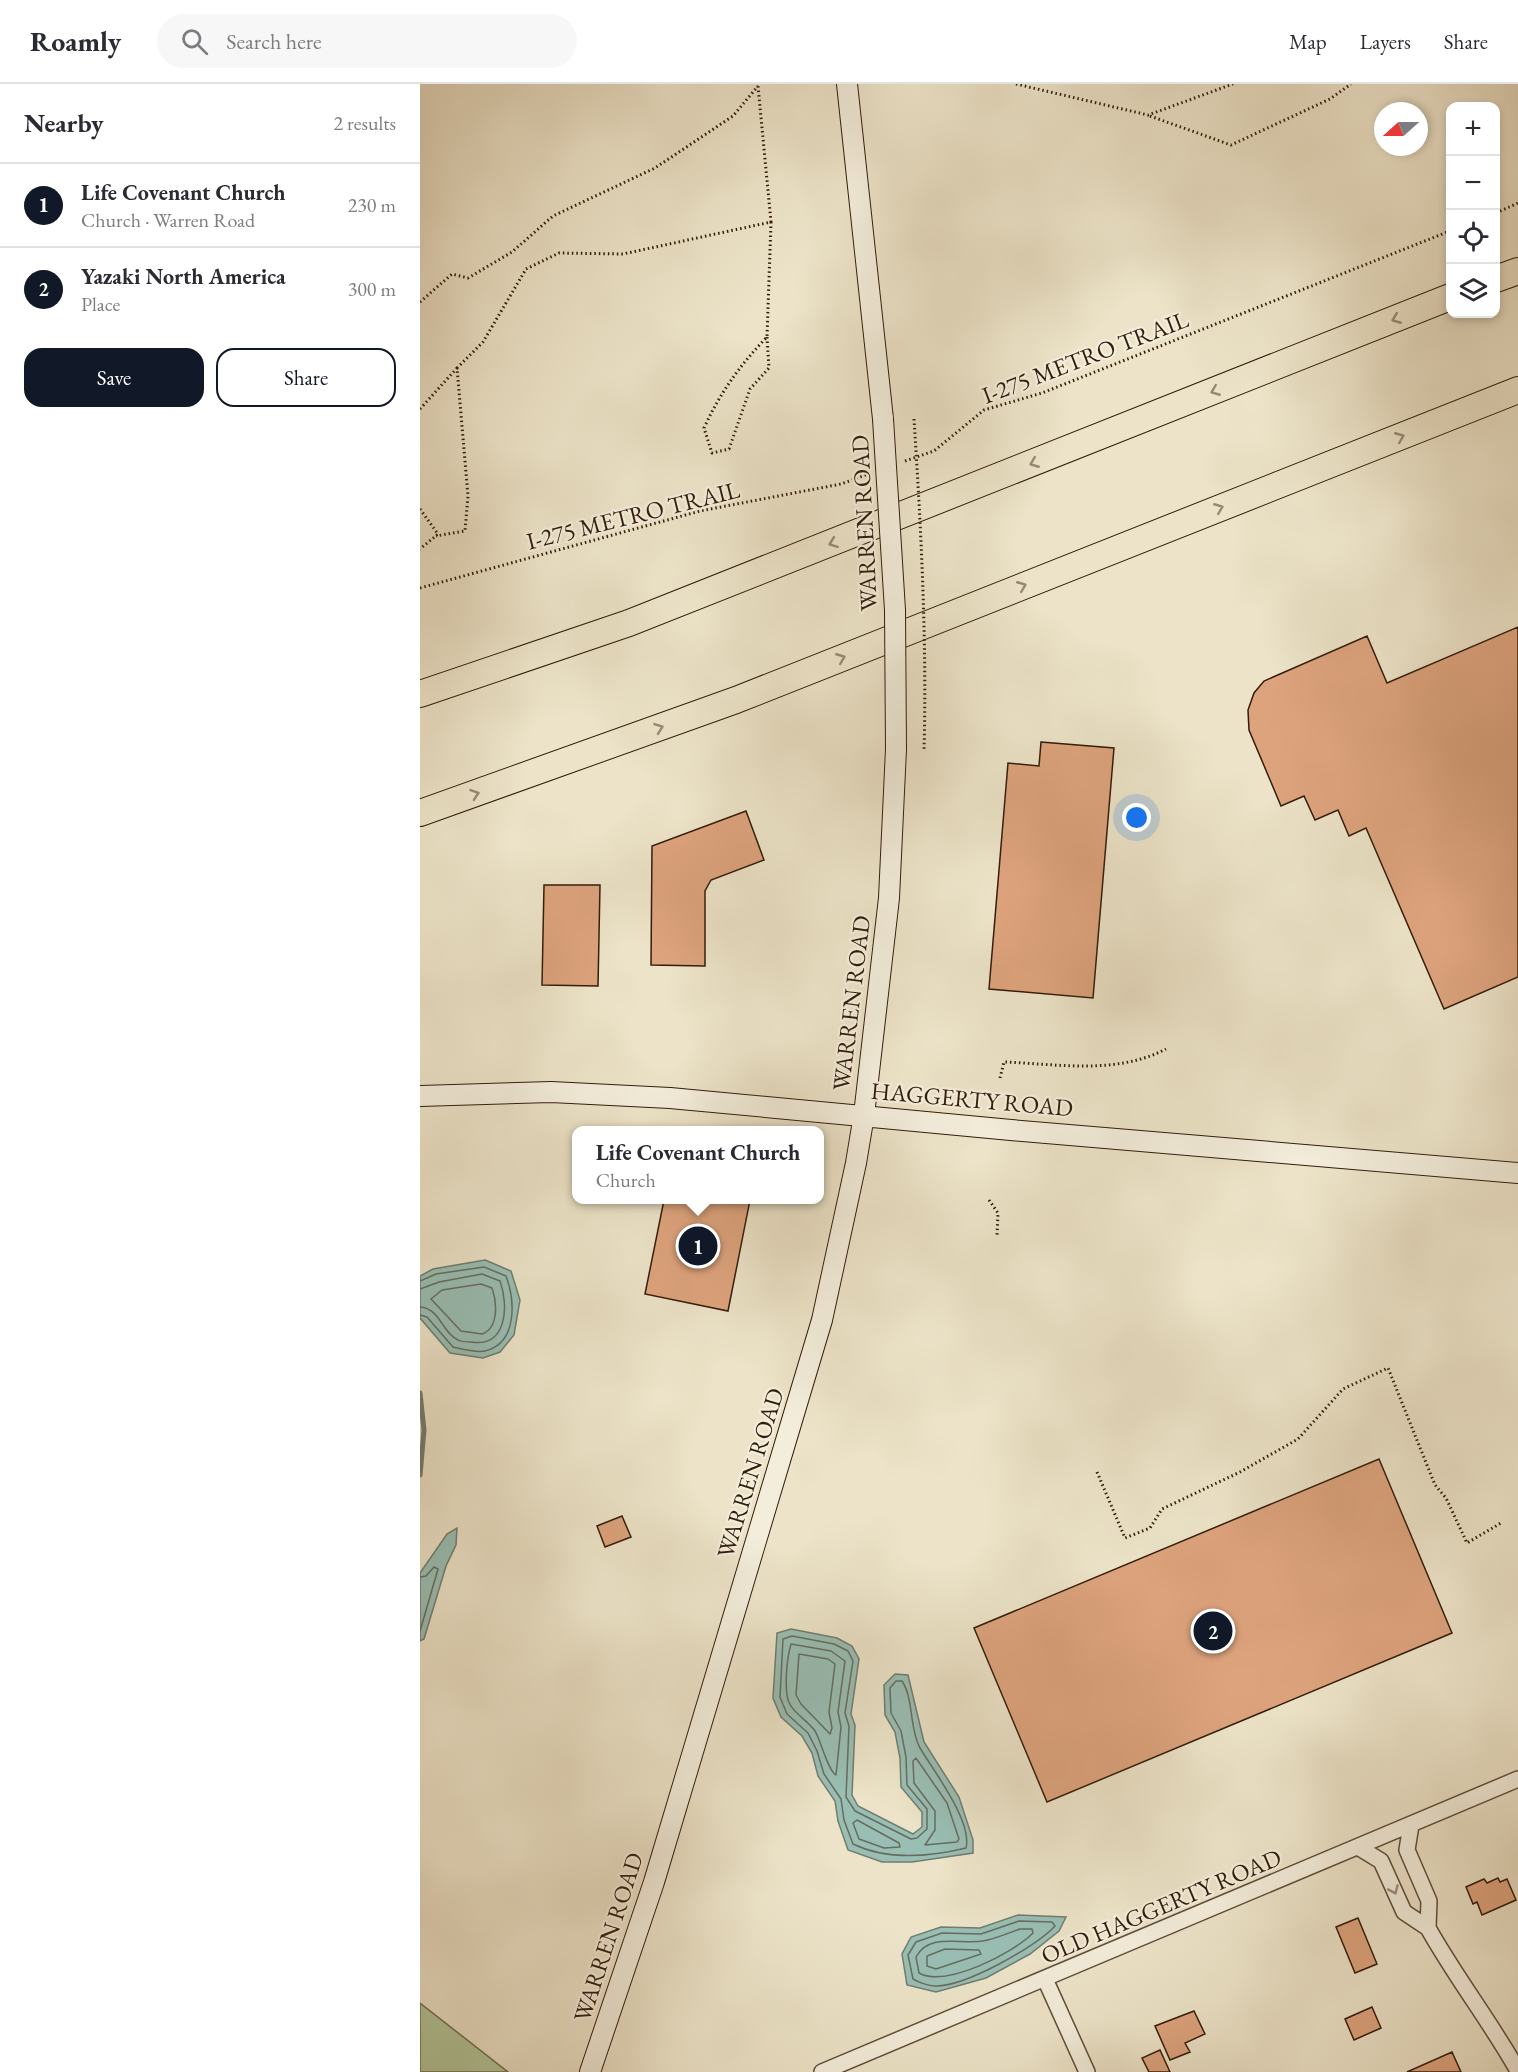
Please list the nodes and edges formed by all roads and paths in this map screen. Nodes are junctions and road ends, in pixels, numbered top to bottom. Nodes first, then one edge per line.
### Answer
1 (847, 84) edge
2 (1016, 84) edge
3 (1233, 84) edge
4 (1351, 84) edge
5 (758, 85) edge
6 (1148, 115) junction
7 (1518, 203) edge
8 (1500, 211) edge
9 (771, 222) junction
10 (1446, 233) edge
11 (1518, 271) edge
12 (1500, 278) edge
13 (1446, 299) edge
14 (420, 302) edge
15 (767, 337) junction
16 (457, 368) junction
17 (1518, 390) edge
18 (420, 409) edge
19 (914, 419) dead end
20 (903, 462) dead end
21 (872, 473) dead end
22 (420, 509) edge
23 (436, 536) junction
24 (420, 549) edge
25 (420, 588) edge
26 (420, 694) edge
27 (924, 751) dead end
28 (420, 813) edge
29 (1166, 1049) dead end
30 (1000, 1078) dead end
31 (420, 1096) edge
32 (864, 1114) junction
33 (1518, 1173) edge
34 (989, 1200) dead end
35 (997, 1236) dead end
36 (1097, 1472) dead end
37 (1501, 1523) dead end
38 (1518, 1779) edge
39 (1411, 1825) junction
40 (1358, 1847) junction
41 (1428, 1928) junction
42 (1045, 1979) junction
43 (1518, 2071) edge
44 (590, 2072) edge
45 (822, 2072) edge
46 (1087, 2072) edge

1 - 32 main road, WARREN ROAD, bridge
2 - 6 path
3 - 6 path
4 - 6 path
5 - 9 path
5 - 14 path
7 - 8 path
9 - 15 path
9 - 16 path
10 - 20 path, I-275 METRO TRAIL
11 - 12 highway
13 -> 26 highway
15 - 15 path
16 - 18 path
16 - 23 path
28 -> 17 highway
19 - 27 path, bridge
21 - 25 path, I-275 METRO TRAIL
22 - 23 path
23 - 24 path
29 - 30 path
31 - 32 main road, HAGGERTY ROAD
32 - 33 main road, HAGGERTY ROAD
32 - 44 main road, WARREN ROAD
34 - 35 path
36 - 37 path
38 - 39 street, OLD HAGGERTY ROAD
39 - 40 street, OLD HAGGERTY ROAD
39 - 41 street
40 -> 41 street
40 - 42 street, OLD HAGGERTY ROAD
41 - 43 street
42 - 45 street, OLD HAGGERTY ROAD
42 - 46 street

